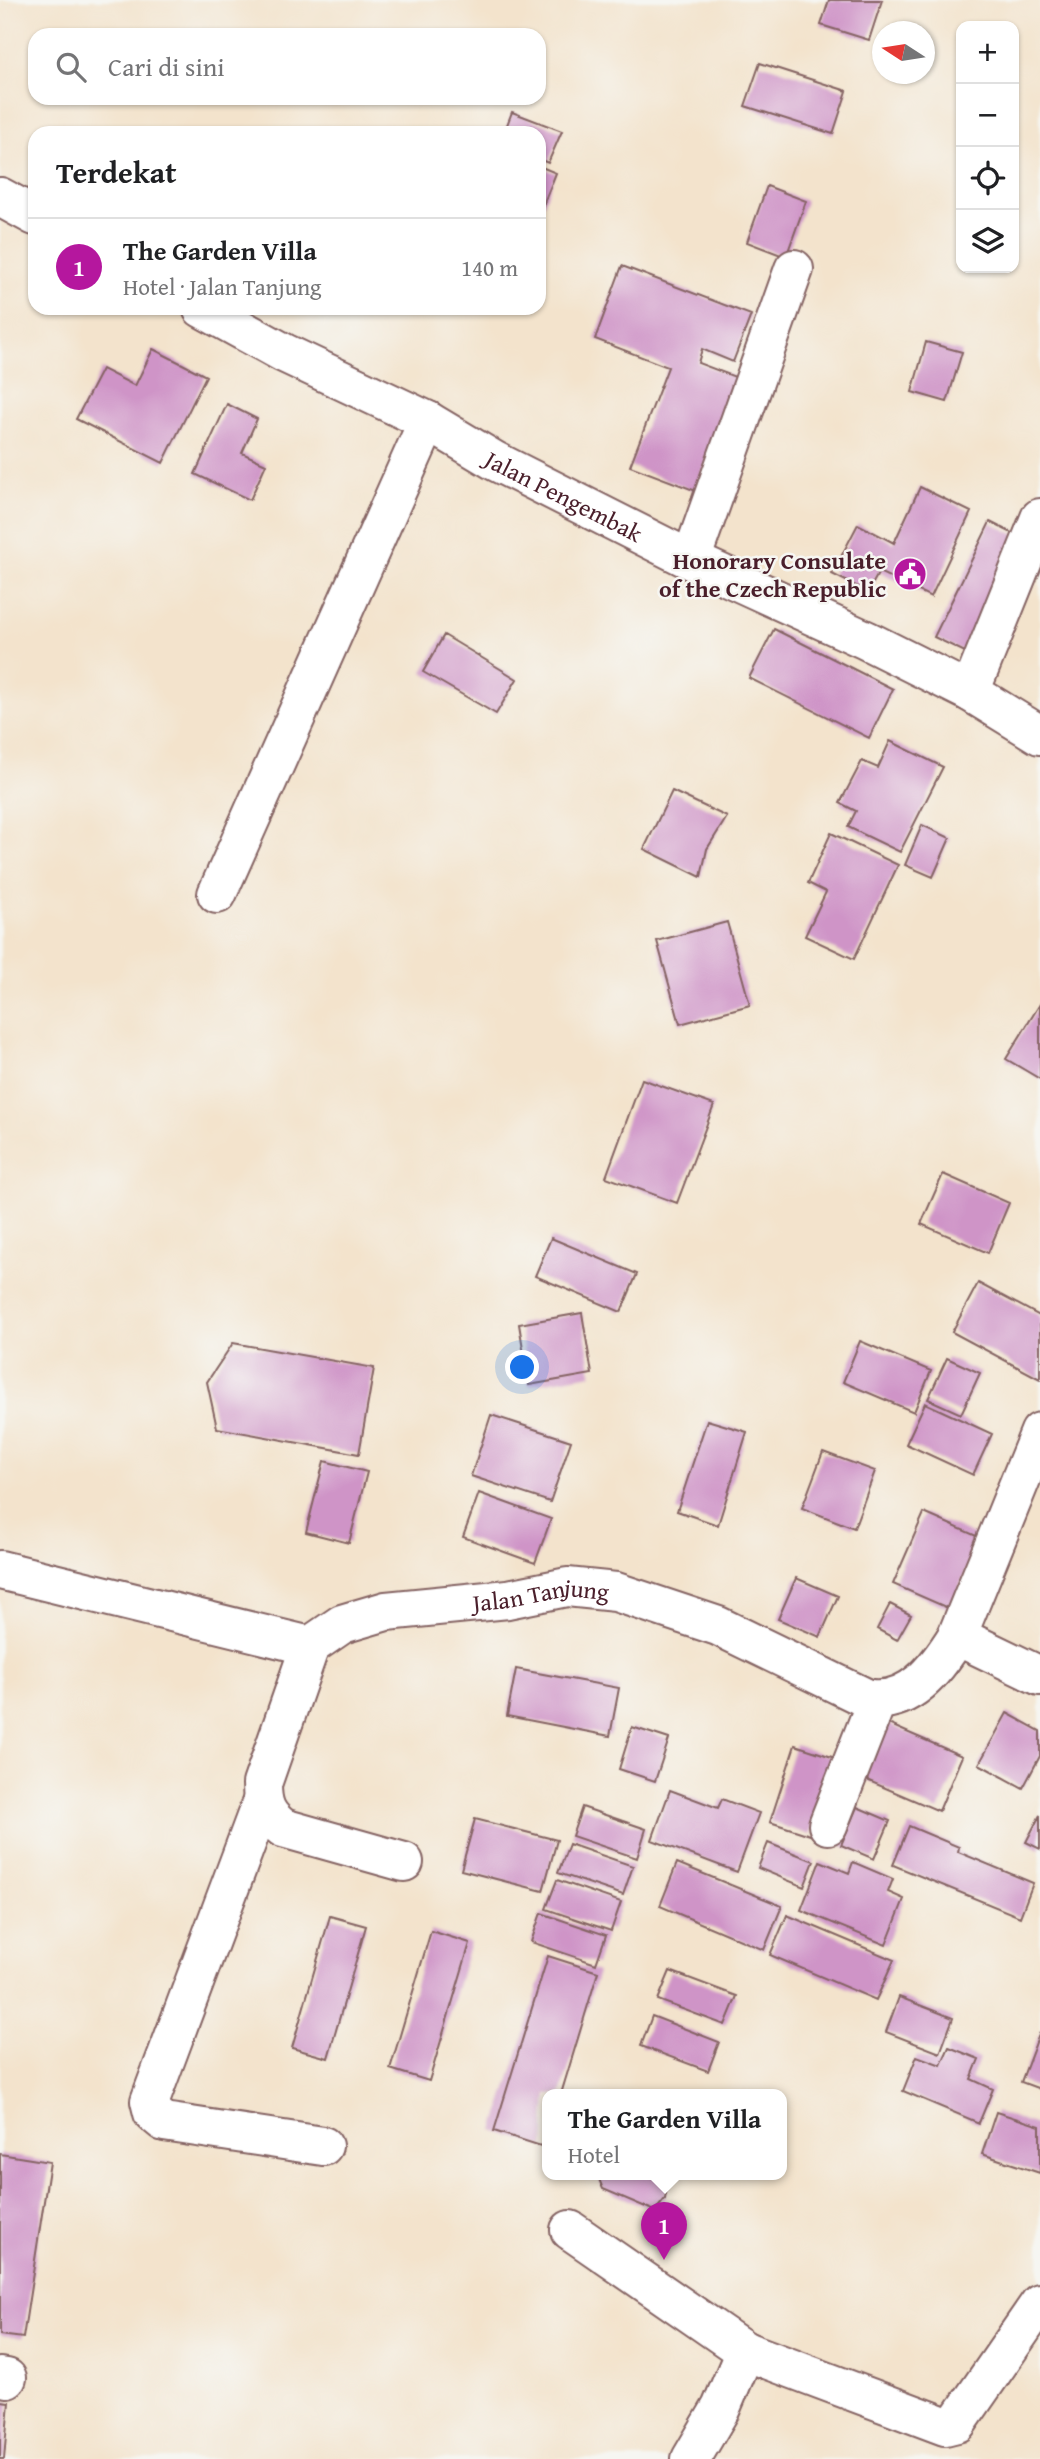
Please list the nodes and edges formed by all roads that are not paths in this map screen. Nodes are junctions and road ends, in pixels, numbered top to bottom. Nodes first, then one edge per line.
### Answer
1 (0, 197) edge
2 (28, 212) edge
3 (794, 269) dead end
4 (215, 315) edge
5 (428, 421) junction
6 (1040, 518) edge
7 (691, 560) junction
8 (970, 692) junction
9 (1040, 735) edge
10 (217, 894) dead end
11 (1040, 1432) edge
12 (0, 1570) edge
13 (957, 1636) junction
14 (310, 1646) junction
15 (1040, 1676) edge
16 (877, 1700) junction
17 (261, 1801) junction
18 (828, 1825) dead end
19 (404, 1862) dead end
20 (323, 2146) dead end
21 (570, 2230) dead end
22 (1040, 2303) edge
23 (745, 2351) junction
24 (691, 2459) edge

1 - 2 street
3 - 7 street
4 - 5 street, Jalan Pengembak
5 - 7 street, Jalan Pengembak
5 - 10 street
6 - 8 street
7 - 8 street, Jalan Pengembak
8 - 9 street, Jalan Pengembak
11 - 13 street
12 - 14 street
13 - 15 street
13 - 16 street
14 - 16 street, Jalan Tanjung
14 - 17 street
16 - 18 street
17 - 19 street
17 - 20 street
21 - 23 street
22 - 23 street
23 - 24 street

